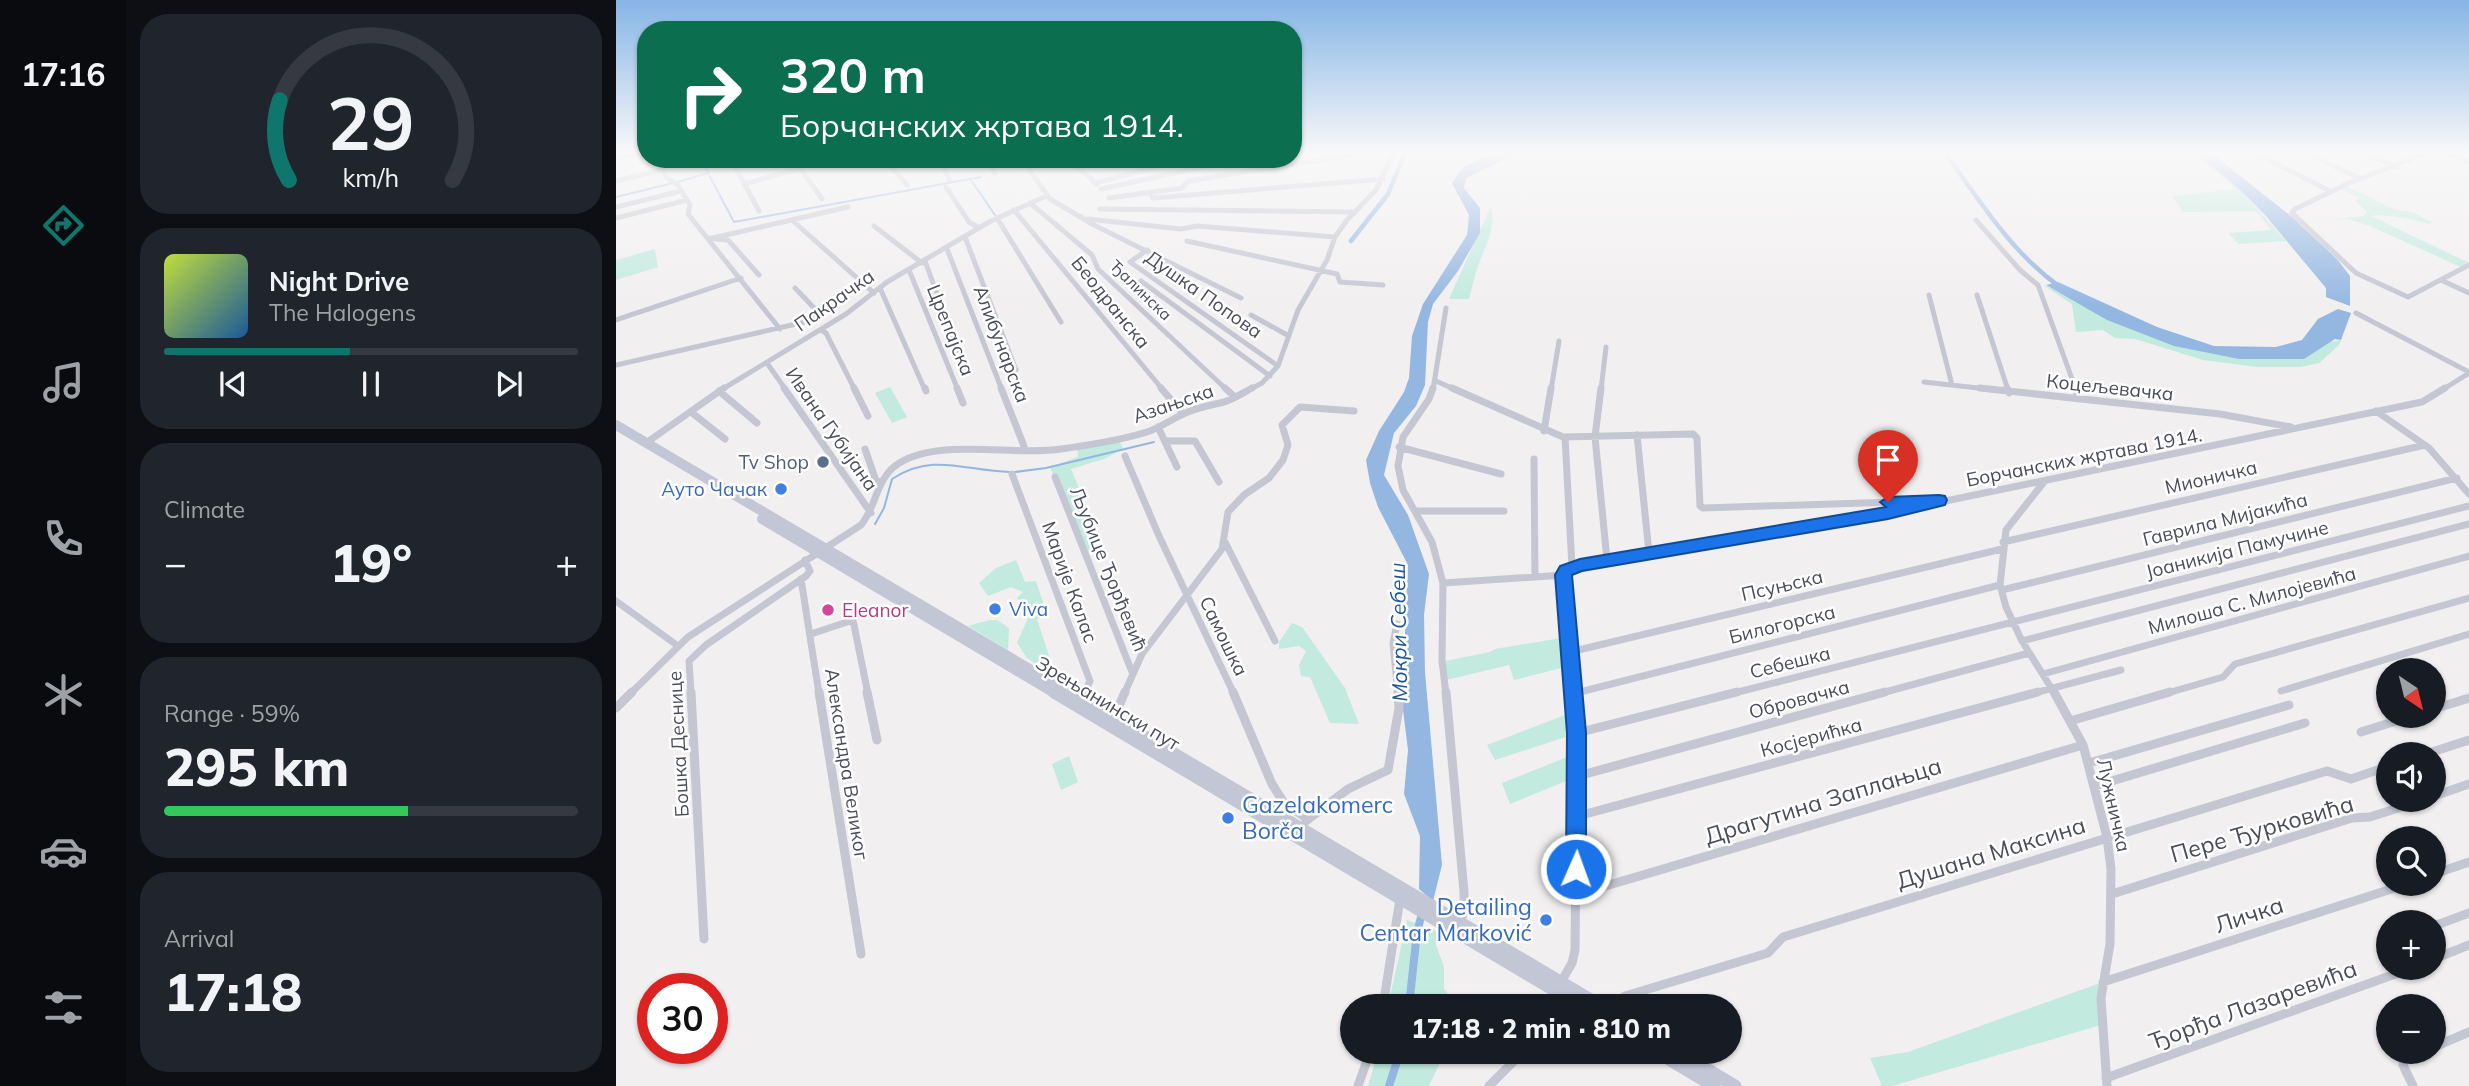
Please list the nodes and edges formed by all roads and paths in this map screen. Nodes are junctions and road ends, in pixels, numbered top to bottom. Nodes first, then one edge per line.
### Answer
1 (672, 204) edge
2 (689, 204) edge
3 (755, 204) edge
4 (957, 204) edge
5 (1028, 204) edge
6 (1031, 204) edge
7 (1059, 204) edge
8 (1104, 204) edge
9 (1363, 204) edge
10 (2308, 204) edge
11 (848, 207) dead end
12 (1014, 210) junction
13 (759, 211) dead end
14 (1354, 212) junction
15 (616, 218) edge
16 (997, 218) junction
17 (1088, 219) junction
18 (792, 220) junction
19 (1976, 220) dead end
20 (874, 226) dead end
21 (979, 228) junction
22 (965, 237) junction
23 (1335, 237) junction
24 (709, 240) junction
25 (1187, 241) dead end
26 (947, 249) junction
27 (1147, 250) junction
28 (924, 262) junction
29 (2469, 265) edge
30 (909, 270) junction
31 (1322, 270) junction
32 (759, 275) dead end
33 (741, 278) junction
34 (1141, 281) dead end
35 (2443, 281) junction
36 (1383, 285) dead end
37 (795, 288) dead end
38 (880, 288) junction
39 (874, 293) junction
40 (2469, 293) edge
41 (1929, 295) dead end
42 (1977, 295) dead end
43 (1241, 298) dead end
44 (1447, 308) dead end
45 (2356, 313) dead end
46 (1251, 315) dead end
47 (616, 320) edge
48 (1061, 322) dead end
49 (780, 329) junction
50 (821, 330) junction
51 (1289, 336) junction
52 (1559, 341) dead end
53 (1606, 347) dead end
54 (960, 357) dead end
55 (767, 363) junction
56 (616, 365) edge
57 (1279, 366) junction
58 (1016, 370) dead end
59 (2469, 373) edge
60 (1270, 376) junction
61 (1436, 381) junction
62 (1924, 382) dead end
63 (1952, 385) junction
64 (719, 391) junction
65 (926, 391) dead end
66 (2009, 393) junction
67 (1235, 397) junction
68 (2079, 399) junction
69 (963, 402) dead end
70 (1354, 411) dead end
71 (2376, 411) junction
72 (691, 412) junction
73 (1183, 414) junction
74 (868, 416) dead end
75 (757, 423) dead end
76 (616, 425) edge
77 (1158, 427) junction
78 (2292, 428) junction
79 (1544, 431) junction
80 (616, 433) edge
81 (1636, 435) junction
82 (1565, 437) junction
83 (1595, 437) junction
84 (725, 439) dead end
85 (1166, 441) junction
86 (646, 443) junction
87 (2425, 445) junction
88 (1399, 447) junction
89 (865, 449) dead end
90 (1023, 450) junction
91 (1125, 456) dead end
92 (1534, 459) dead end
93 (1178, 467) dead end
94 (1012, 474) dead end
95 (1501, 474) dead end
96 (1055, 477) dead end
97 (2457, 478) junction
98 (881, 482) junction
99 (1219, 482) dead end
100 (2044, 482) junction
101 (2469, 494) edge
102 (1939, 500) junction
103 (2469, 506) edge
104 (1416, 511) junction
105 (1504, 511) dead end
106 (871, 513) junction
107 (2469, 524) edge
108 (1225, 542) junction
109 (2002, 545) junction
110 (1649, 554) junction
111 (2469, 556) edge
112 (814, 557) junction
113 (1607, 560) junction
114 (1572, 567) junction
115 (1563, 575) junction
116 (1535, 577) junction
117 (802, 579) junction
118 (1443, 583) junction
119 (2001, 587) junction
120 (1187, 596) junction
121 (2469, 598) edge
122 (616, 601) edge
123 (2012, 622) junction
124 (1397, 624) dead end
125 (811, 634) junction
126 (2469, 634) edge
127 (1275, 641) dead end
128 (2022, 641) junction
129 (678, 646) junction
130 (1570, 652) junction
131 (2029, 653) junction
132 (2121, 670) dead end
133 (1133, 673) junction
134 (2043, 674) junction
135 (2052, 688) junction
136 (2281, 691) dead end
137 (1572, 694) junction
138 (2469, 698) edge
139 (1082, 700) junction
140 (2289, 705) dead end
141 (2446, 705) edge
142 (616, 708) edge
143 (1113, 719) junction
144 (2070, 721) junction
145 (2305, 723) dead end
146 (2376, 727) edge
147 (2361, 732) dead end
148 (1577, 733) junction
149 (877, 740) dead end
150 (2469, 740) edge
151 (2082, 745) junction
152 (2446, 747) edge
153 (2089, 763) junction
154 (2376, 770) edge
155 (1578, 776) junction
156 (2469, 784) edge
157 (2095, 786) junction
158 (2446, 792) edge
159 (2386, 812) edge
160 (1578, 817) junction
161 (1304, 823) junction
162 (2107, 837) junction
163 (2469, 862) edge
164 (2446, 870) edge
165 (2112, 894) junction
166 (2376, 894) edge
167 (1575, 895) junction
168 (1400, 899) junction
169 (1416, 904) junction
170 (2469, 913) edge
171 (2446, 922) edge
172 (1456, 927) junction
173 (704, 939) dead end
174 (2469, 945) edge
175 (861, 954) dead end
176 (2446, 954) edge
177 (2380, 980) edge
178 (1561, 982) junction
179 (2103, 982) junction
180 (1385, 994) edge
181 (1556, 994) edge
182 (1581, 994) edge
183 (1632, 994) edge
184 (2469, 1032) edge
185 (2446, 1042) edge
186 (1366, 1064) edge
187 (1511, 1064) edge
188 (1677, 1064) edge
189 (1698, 1064) edge
190 (2403, 1064) edge
191 (2106, 1082) edge
192 (1358, 1086) edge
193 (1489, 1086) edge
194 (1714, 1086) edge
195 (1735, 1086) edge
196 (2413, 1086) edge

1 - 15 street
2 - 24 street
3 - 13 street
4 - 21 street
5 - 12 street, Пакрачка
6 - 67 street, Ђалинска
7 - 17 street
8 - 14 street
9 - 14 street, Азањска
10 - 35 street
11 - 18 street
12 - 16 street, Пакрачка
12 - 73 street, Беодранска
14 - 23 street, Азањска
16 - 21 street, Пакрачка
16 - 48 street
17 - 23 street
17 - 27 street
18 - 24 street
18 - 39 street
19 - 68 street
20 - 28 street
21 - 22 street, Пакрачка
22 - 26 street, Пакрачка
22 - 58 street
23 - 31 street, Азањска
24 - 32 street
24 - 33 street
25 - 31 street
26 - 28 street, Пакрачка
26 - 90 street, Алибунарска
27 - 43 street
27 - 57 street, Душка Попова
28 - 30 street, Пакрачка
28 - 54 street
29 - 35 street
30 - 38 street, Пакрачка
30 - 69 street, Црепајска
31 - 36 street
31 - 51 street, Азањска
33 - 47 street
33 - 49 street
34 - 60 street
35 - 40 street
37 - 49 street
38 - 39 street, Пакрачка
38 - 65 street
39 - 50 street, Пакрачка
41 - 63 street
42 - 66 street
44 - 61 street
45 - 59 street
46 - 51 street
49 - 56 street
50 - 55 street, Пакрачка
50 - 74 street
51 - 57 street, Азањска
52 - 79 street
53 - 83 street
55 - 64 street, Пакрачка
55 - 106 street, Ивана Губијана
57 - 60 street, Азањска
59 - 71 street, Борчанских жртава 1914.
60 - 67 street, Азањска
61 - 79 street
61 - 88 street
62 - 63 street, Коцељевачка
63 - 66 street, Коцељевачка
64 - 72 street, Пакрачка
64 - 75 street
66 - 68 street, Коцељевачка
67 - 73 street, Азањска
68 - 78 street, Коцељевачка
70 - 108 street
71 - 78 street, Борчанских жртава 1914.
71 - 87 street
72 - 84 street
72 - 86 street, Пакрачка
73 - 77 street, Азањска
76 - 86 main road, Зрењанински пут
77 - 85 street
77 - 90 street, Азањска
78 - 100 street, Борчанских жртава 1914.
79 - 82 street
80 - 112 main road, Зрењанински пут
81 - 83 street
81 - 102 street
81 - 110 street
82 - 83 street
82 - 114 street
83 - 113 street
85 - 93 street
85 - 99 street
86 - 112 main road, Зрењанински пут
87 - 97 street
87 - 109 street, Мионичка
88 - 95 street
88 - 104 street
89 - 98 street
90 - 98 street, Азањска
91 - 120 street, Самошка
92 - 116 street
94 - 139 street, Марије Калас
96 - 133 street, Љубице Ђорђевић
97 - 101 street
97 - 119 street, Гаврила Мијакића
98 - 106 street
100 - 102 street, Борчанских жртава 1914.
100 - 109 street, Лужничка
102 - 110 street, Борчанских жртава 1914.
103 - 123 street, Јоаникија Памучине
104 - 105 street
104 - 118 street
106 - 112 street
107 - 128 street
108 - 120 street
108 - 127 street
109 - 119 street, Лужничка
109 - 130 street, Псуњска
110 - 113 street, Борчанских жртава 1914.
111 - 134 street, Милоша С. Милојевића
112 - 117 street, Бошка Деснице
112 - 129 street
112 - 139 main road, Зрењанински пут
112 - 168 main road, Зрењанински пут
113 - 114 street, Борчанских жртава 1914.
114 - 115 street
115 - 116 street
115 - 130 street
116 - 118 street
117 - 125 street, Александра Великог
117 - 173 street, Бошка Деснице
118 - 172 street
119 - 123 street, Лужничка
119 - 137 street, Билогорска
120 - 133 street
120 - 161 street, Самошка
121 - 144 street
122 - 129 street
123 - 128 street, Лужничка
123 - 148 street, Себешка
124 - 161 street
125 - 149 street
125 - 175 street, Александра Великог
126 - 136 street
128 - 131 street, Лужничка
129 - 142 street
130 - 137 street
131 - 134 street, Лужничка
131 - 155 street, Обровачка
132 - 135 street, Косјерићка
133 - 143 street
134 - 135 street, Лужничка
135 - 144 street, Лужничка
135 - 160 street, Косјерићка
137 - 148 street
138 - 141 street
139 - 143 main road, Зрењанински пут
140 - 153 street
143 - 161 main road, Зрењанински пут
144 - 151 street, Лужничка
145 - 157 street
146 - 147 street
148 - 155 street
150 - 152 street
151 - 153 street, Лужничка
151 - 167 street, Драгутина Заплањца
153 - 157 street, Лужничка
154 - 162 street, Душана Максина
155 - 160 street
156 - 158 street
157 - 162 street, Лужничка
159 - 165 street, Пере Ђурковића
160 - 167 street
161 - 169 main road, Зрењанински пут
162 - 165 street, Лужничка
162 - 183 street, Душана Максина
163 - 164 street
165 - 179 street, Лужничка
166 - 179 street, Личка
167 - 178 street
168 - 169 main road, Зрењанински пут
168 - 180 street
169 - 172 main road, Зрењанински пут
170 - 171 street
172 - 178 main road, Зрењанински пут
172 - 181 main road, Зрењанински пут
174 - 176 street
177 - 191 street, Ђорђа Лазаревића
178 - 182 main road, Зрењанински пут
179 - 191 street, Лужничка
184 - 185 street
186 - 192 street
187 - 193 street
188 - 194 main road
189 - 195 main road
190 - 196 street

